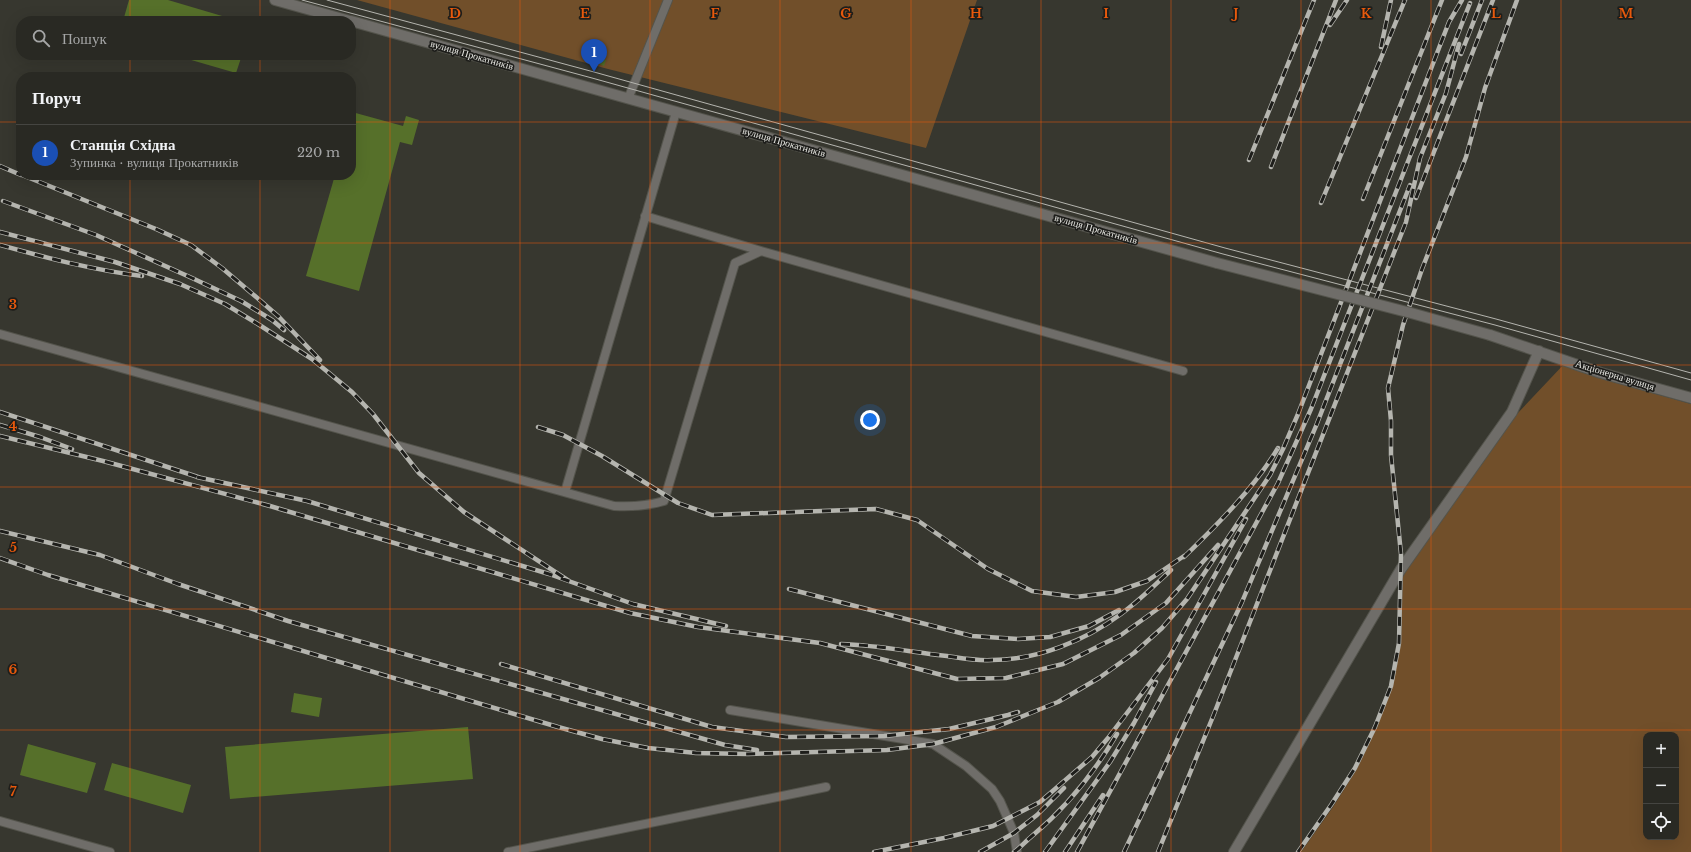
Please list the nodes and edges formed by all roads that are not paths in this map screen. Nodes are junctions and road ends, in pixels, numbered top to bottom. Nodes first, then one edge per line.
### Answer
1 (275, 0) edge
2 (668, 0) edge
3 (332, 16) edge
4 (356, 23) edge
5 (628, 99) junction
6 (676, 112) junction
7 (645, 216) junction
8 (761, 251) junction
9 (0, 334) edge
10 (1490, 334) joint
11 (1539, 351) junction
12 (1183, 371) dead end
13 (1691, 398) edge
14 (565, 492) junction
15 (730, 710) dead end
16 (826, 786) dead end
17 (0, 821) edge
18 (110, 852) edge
19 (508, 852) edge
20 (1017, 852) edge
21 (1234, 852) edge

1 - 3 street, вулиця Прокатників
2 - 5 lane
4 - 5 street, вулиця Прокатників
5 - 6 street, вулиця Прокатників
6 - 7 lane
6 - 10 street, вулиця Прокатників, bridge
7 - 8 lane
7 - 14 lane
8 - 12 lane
8 - 14 lane
9 - 14 lane
10 - 11 street, Акціонерна вулиця
11 - 13 street, Акціонерна вулиця
11 - 21 street
15 - 20 lane
16 - 19 lane
17 - 18 lane

